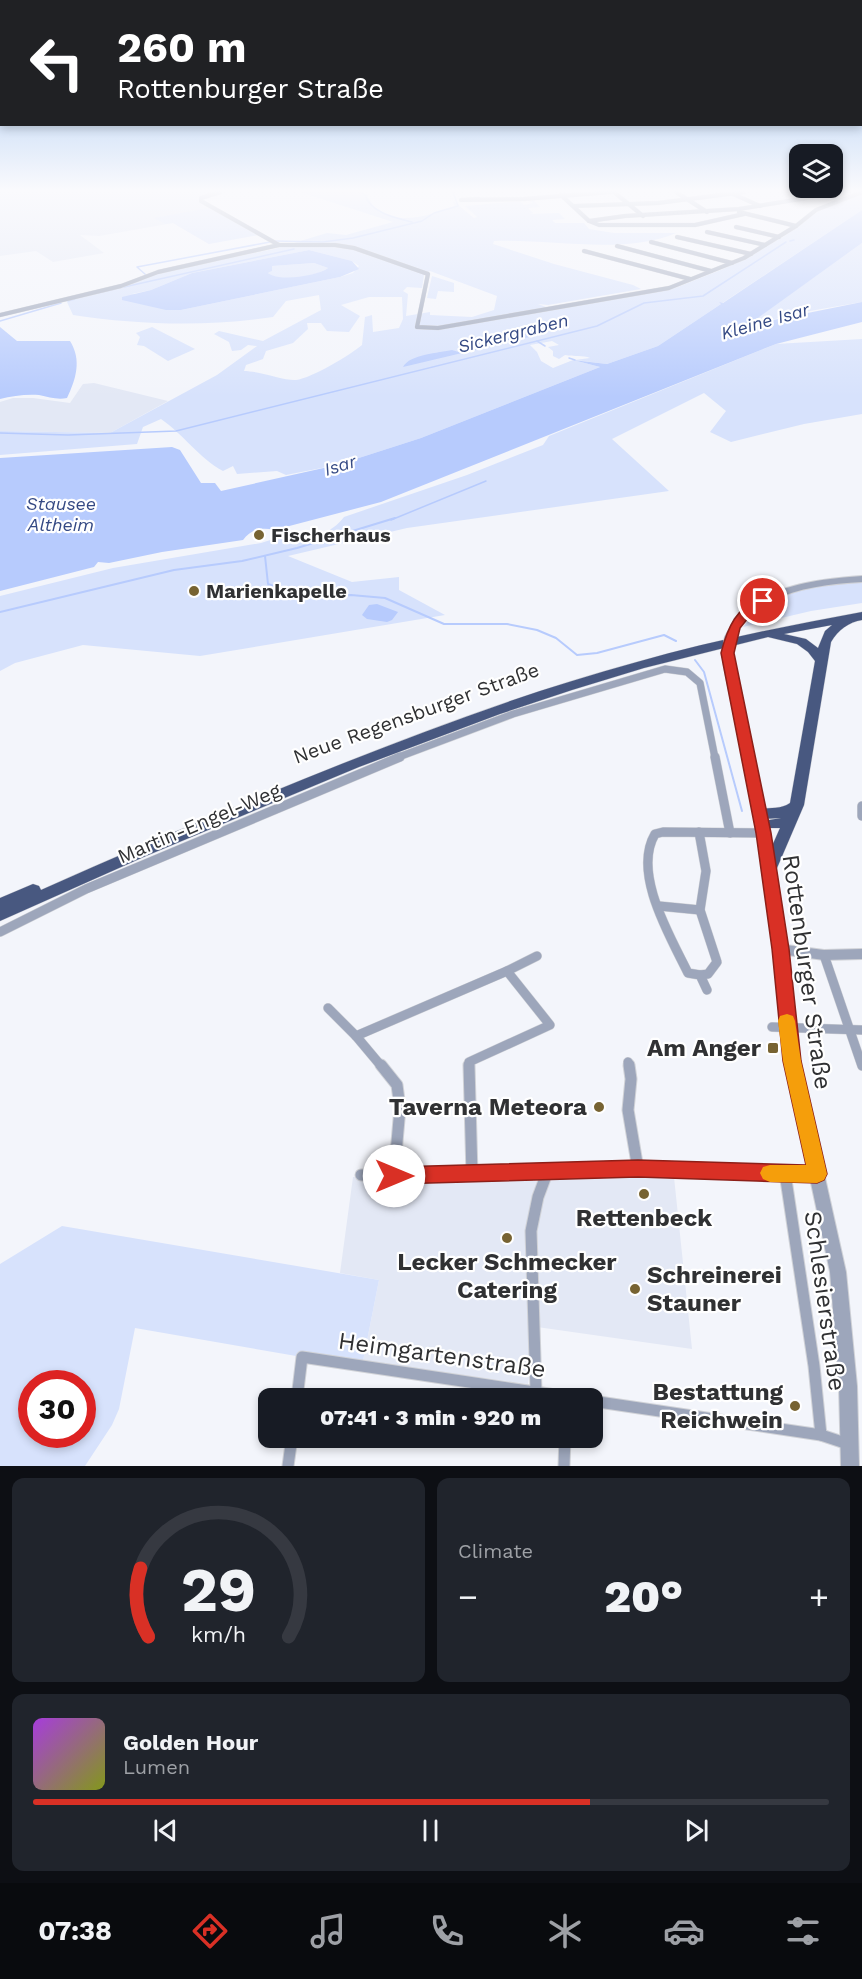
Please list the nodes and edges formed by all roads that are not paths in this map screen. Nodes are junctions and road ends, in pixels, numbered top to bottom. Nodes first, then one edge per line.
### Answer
1 (213, 260) edge
2 (390, 260) edge
3 (620, 260) edge
4 (672, 260) edge
5 (723, 260) edge
6 (738, 260) edge
7 (733, 263) junction
8 (712, 271) junction
9 (692, 279) junction
10 (0, 315) edge
11 (862, 579) edge
12 (860, 614) edge
13 (759, 635) junction
14 (822, 662) junction
15 (797, 805) junction
16 (862, 807) edge
17 (862, 816) edge
18 (790, 822) junction
19 (762, 824) junction
20 (699, 832) junction
21 (730, 833) junction
22 (769, 871) junction
23 (0, 904) edge
24 (659, 906) junction
25 (700, 910) junction
26 (0, 915) edge
27 (0, 932) edge
28 (780, 949) junction
29 (862, 954) edge
30 (824, 955) junction
31 (537, 956) dead end
32 (507, 971) junction
33 (700, 975) junction
34 (707, 990) dead end
35 (328, 1008) dead end
36 (772, 1027) dead end
37 (787, 1029) junction
38 (862, 1030) edge
39 (850, 1031) junction
40 (356, 1036) junction
41 (628, 1062) dead end
42 (862, 1066) edge
43 (638, 1169) junction
44 (547, 1173) junction
45 (785, 1173) junction
46 (817, 1174) junction
47 (361, 1175) dead end
48 (472, 1175) junction
49 (394, 1176) junction
50 (298, 1388) edge
51 (515, 1388) edge
52 (536, 1388) edge
53 (603, 1403) edge
54 (821, 1435) junction
55 (850, 1444) junction
56 (290, 1448) edge
57 (565, 1448) edge
58 (288, 1466) edge
59 (564, 1466) edge
60 (850, 1466) edge

1 - 10 street
2 - 9 street
3 - 9 street
4 - 8 street
5 - 7 street
6 - 7 street
7 - 8 street
8 - 9 street
11 - 19 street, Rottenburger Straße, bridge
12 - 13 highway
12 - 14 highway
12 - 23 highway, Neue Regensburger Straße
13 - 14 highway
13 - 26 highway
14 - 15 highway
15 - 18 highway
15 - 19 highway
16 - 17 street
18 - 19 highway
18 - 22 highway
19 - 21 street
19 - 22 street, Rottenburger Straße
20 - 21 street
20 - 24 street
20 - 25 street
21 - 27 street, Martin-Engel-Weg
22 - 28 street, Rottenburger Straße
24 - 25 street
24 - 33 street
25 - 33 street
28 - 30 street
28 - 37 street, Rottenburger Straße
29 - 30 street
30 - 39 street
31 - 32 street
32 - 40 street
32 - 48 street
33 - 34 street
35 - 40 street
36 - 37 street
37 - 39 street
37 - 46 street, Rottenburger Straße
38 - 39 street
39 - 42 street
40 - 49 street
41 - 43 street
43 - 44 street
43 - 45 street
44 - 48 street
44 - 52 street
45 - 46 street
45 - 54 street, Schlesierstraße
46 - 55 street, Rottenburger Straße
47 - 49 street
48 - 49 street
50 - 51 street, Heimgartenstraße
53 - 54 street
54 - 55 street
55 - 60 street, Rottenburger Straße
56 - 58 street
57 - 59 street

